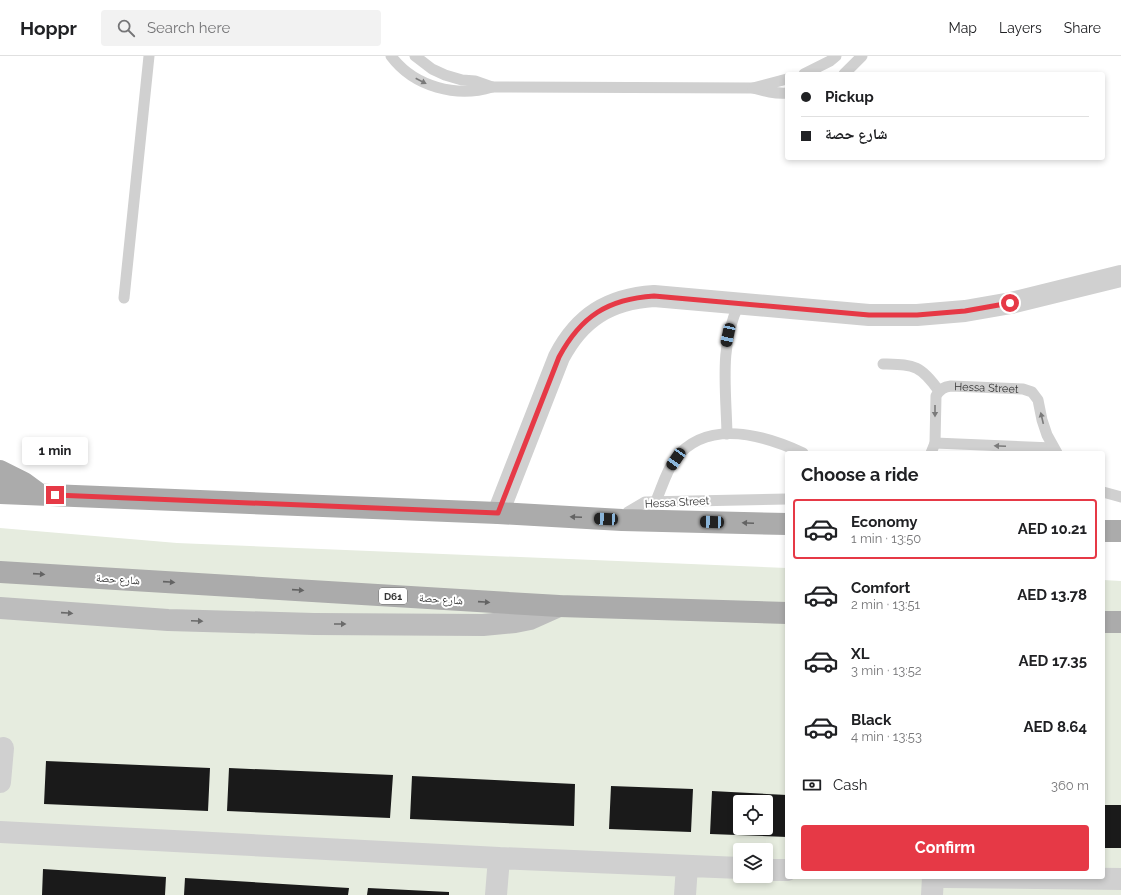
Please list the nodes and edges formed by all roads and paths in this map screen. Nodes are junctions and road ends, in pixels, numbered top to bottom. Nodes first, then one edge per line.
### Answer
1 (149, 56) edge
2 (391, 56) edge
3 (415, 56) edge
4 (836, 56) edge
5 (862, 56) edge
6 (808, 72) edge
7 (846, 72) edge
8 (785, 80) edge
9 (492, 87) junction
10 (753, 88) junction
11 (785, 93) edge
12 (1121, 276) edge
13 (124, 298) dead end
14 (739, 304) junction
15 (883, 364) dead end
16 (939, 391) junction
17 (727, 434) junction
18 (933, 448) edge
19 (1055, 450) edge
20 (799, 451) edge
21 (0, 471) edge
22 (0, 492) edge
23 (1105, 493) edge
24 (40, 494) junction
25 (1121, 497) edge
26 (785, 499) edge
27 (656, 501) junction
28 (498, 513) junction
29 (622, 520) junction
30 (785, 524) edge
31 (1105, 531) edge
32 (1121, 531) edge
33 (0, 572) edge
34 (558, 606) junction
35 (0, 608) edge
36 (785, 613) edge
37 (1105, 622) edge
38 (1121, 622) edge
39 (3, 748) dead end
40 (0, 782) edge
41 (0, 832) edge
42 (499, 858) junction
43 (688, 866) junction
44 (733, 868) edge
45 (773, 870) edge
46 (785, 870) edge
47 (933, 879) edge
48 (1105, 879) edge
49 (1121, 879) edge
50 (496, 895) edge
51 (685, 895) edge
52 (932, 895) edge
53 (1121, 895) edge

1 - 13 lane
2 -> 9 lane
3 - 9 lane
4 - 6 lane
5 - 7 lane
8 - 10 lane
9 - 10 lane
10 - 11 lane
12 - 14 street
14 - 17 lane
14 - 28 street
15 - 16 lane
16 -> 18 lane, Hessa Street
19 -> 16 lane, Hessa Street
17 - 20 lane
17 - 27 lane
19 -> 18 lane
21 - 24 main road
22 - 24 main road
23 - 25 lane
24 - 28 main road
26 - 27 lane, Hessa Street
27 - 29 lane, Hessa Street
29 -> 28 main road
30 -> 29 main road
31 - 32 main road
33 -> 34 main road, شارع حصة / D61
35 -> 34 street
34 - 36 main road, شارع حصة / D61
37 - 38 main road
39 - 40 street
41 - 42 street
42 - 43 street
42 - 50 street
43 - 44 street
43 - 51 street
45 - 46 street
47 - 52 street
48 - 49 street
49 - 53 street

